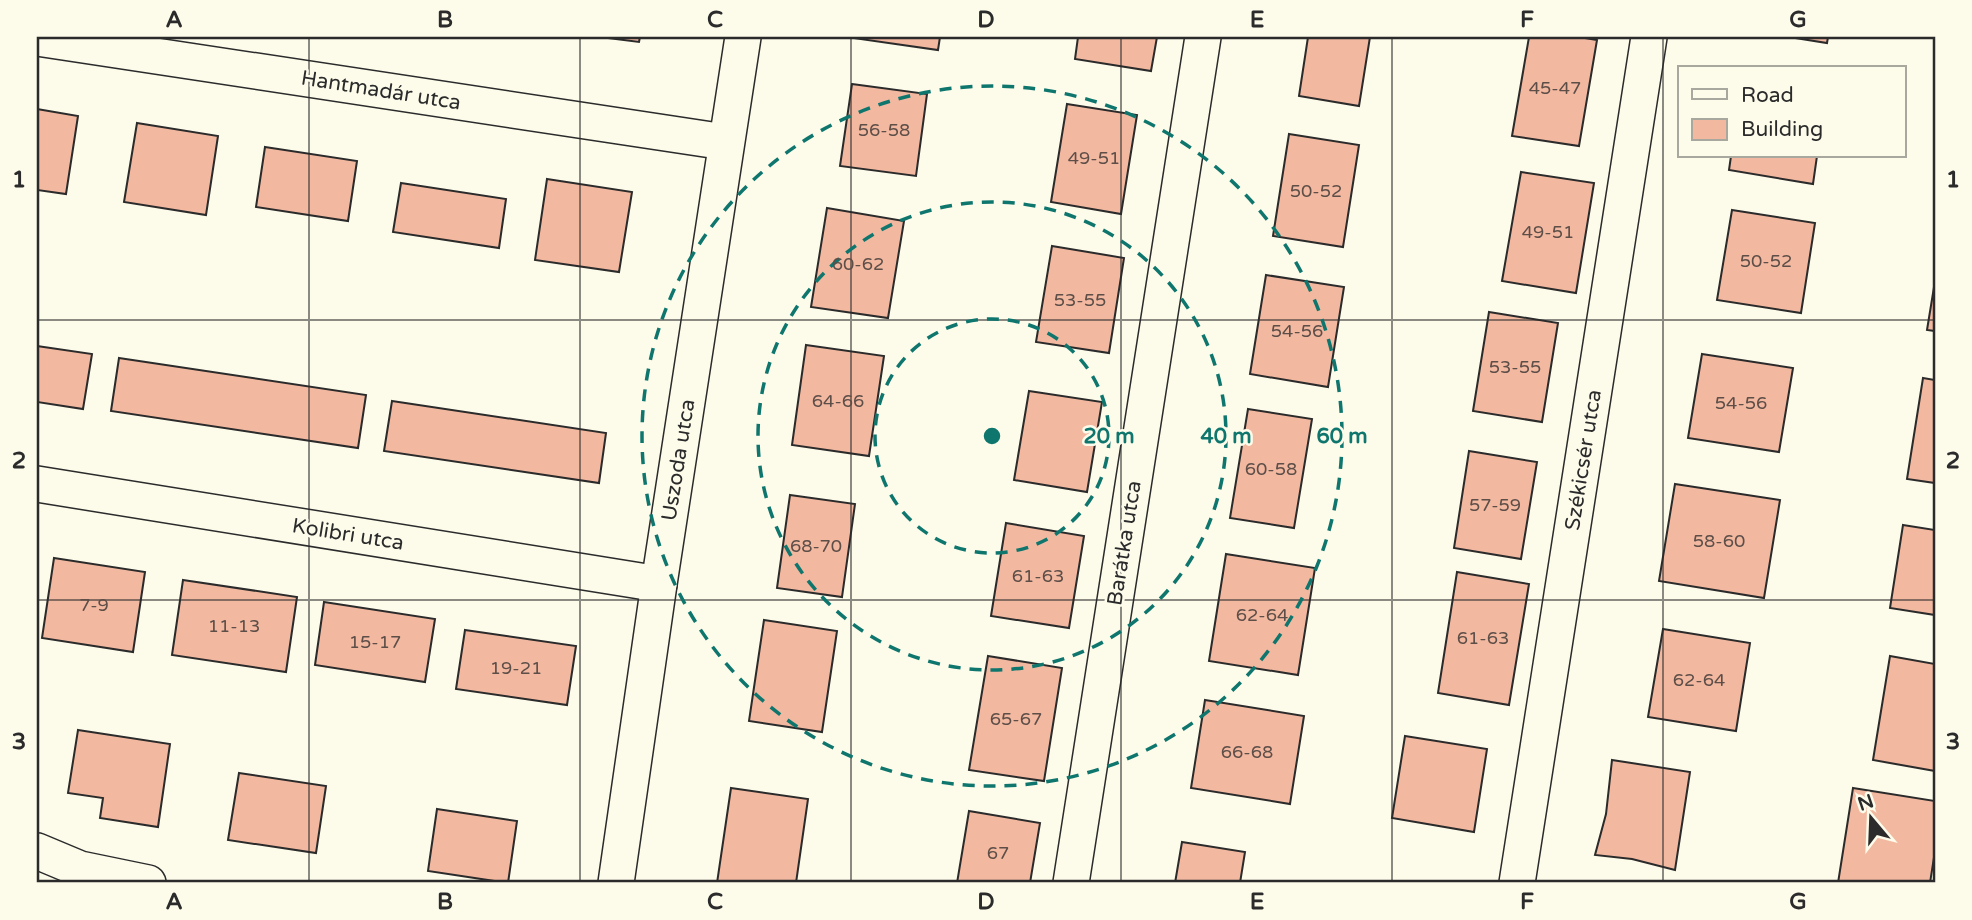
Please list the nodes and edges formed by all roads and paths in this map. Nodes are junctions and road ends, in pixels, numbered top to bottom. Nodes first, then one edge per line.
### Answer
1 (743, 37) edge
2 (1203, 37) edge
3 (1649, 37) edge
4 (37, 38) edge
5 (725, 142) junction
6 (37, 484) edge
7 (659, 584) junction
8 (37, 851) edge
9 (148, 883) edge
10 (616, 883) edge
11 (1071, 883) edge
12 (1517, 883) edge

1 - 5 street, Uszoda utca
2 - 11 street, Barátka utca
3 - 12 street, Székicsér utca
4 - 5 street, Hantmadár utca
5 - 7 street, Uszoda utca
6 - 7 street, Kolibri utca
7 - 10 street, Uszoda utca
8 - 9 street

